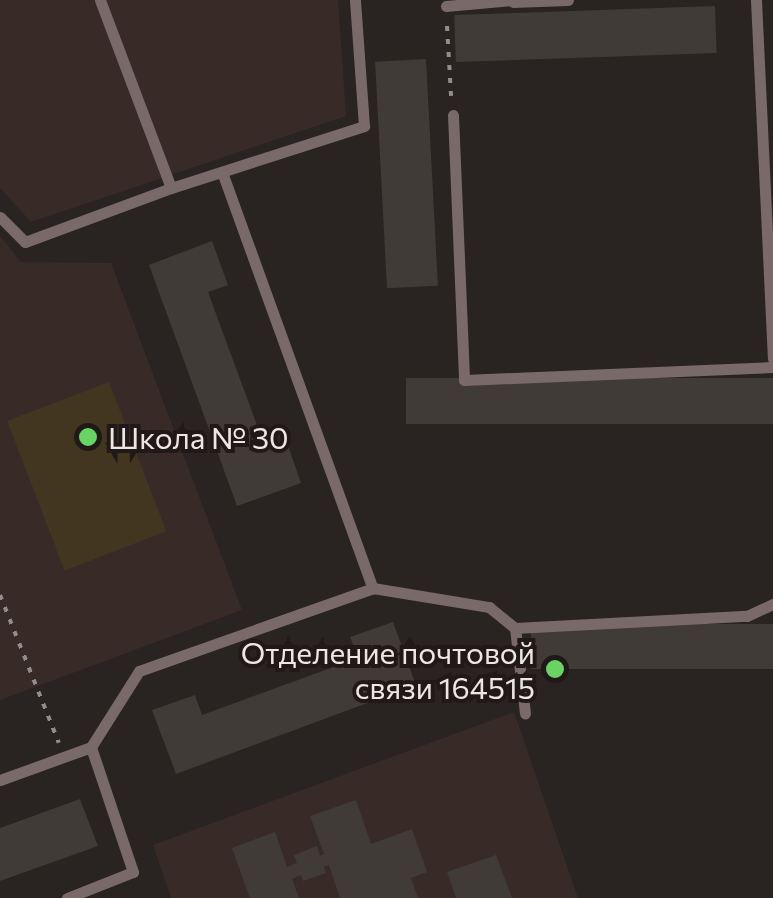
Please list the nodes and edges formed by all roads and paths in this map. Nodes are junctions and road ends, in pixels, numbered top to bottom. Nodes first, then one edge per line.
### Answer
1 (100, 0) edge
2 (355, 0) edge
3 (568, 0) edge
4 (756, 0) edge
5 (513, 1) edge
6 (446, 6) joint
7 (452, 116) joint
8 (222, 172) junction
9 (171, 188) junction
10 (0, 217) edge
11 (773, 359) edge
12 (773, 368) edge
13 (373, 588) junction
14 (0, 596) edge
15 (773, 604) edge
16 (515, 628) junction
17 (525, 713) dead end
18 (91, 747) junction
19 (64, 756) junction
20 (0, 780) edge
21 (67, 898) edge

1 - 9 lane
2 - 8 lane
3 - 5 lane
4 - 11 lane
5 - 6 lane
6 - 7 path
7 - 12 lane
8 - 9 lane
8 - 13 lane
9 - 10 lane
13 - 16 lane
13 - 18 lane
14 - 19 path
15 - 16 lane
16 - 17 lane
18 - 19 lane
18 - 21 lane
19 - 20 lane

